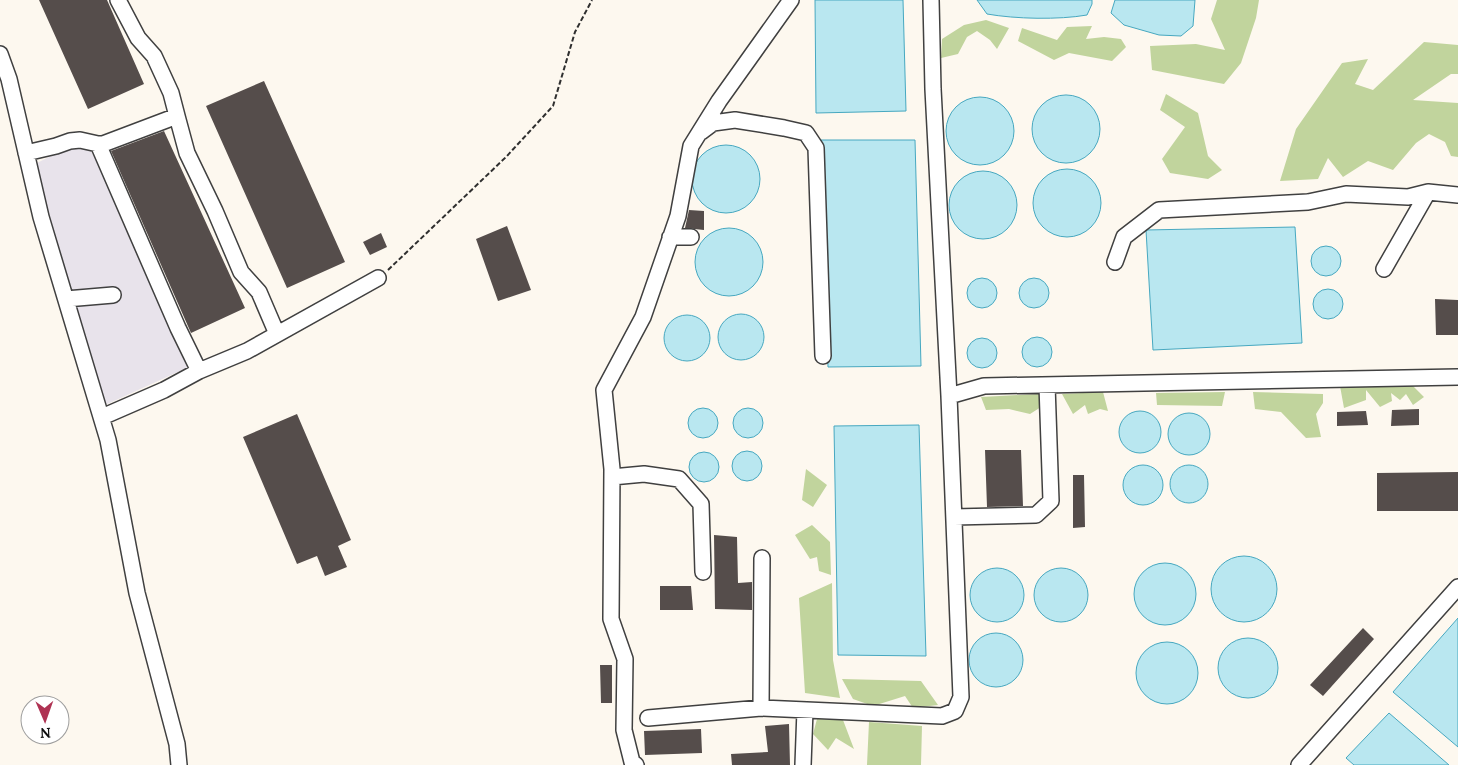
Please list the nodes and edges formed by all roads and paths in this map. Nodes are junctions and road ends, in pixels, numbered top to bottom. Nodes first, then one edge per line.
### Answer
1 (118, 0) edge
2 (592, 0) edge
3 (790, 0) edge
4 (931, 0) edge
5 (0, 54) edge
6 (178, 116) junction
7 (697, 135) junction
8 (98, 144) junction
9 (26, 153) junction
10 (1428, 192) junction
11 (1458, 195) edge
12 (670, 237) junction
13 (691, 237) dead end
14 (1115, 262) dead end
15 (1384, 269) dead end
16 (378, 278) joint
17 (113, 296) dead end
18 (66, 299) junction
19 (277, 334) junction
20 (822, 356) dead end
21 (199, 371) junction
22 (1458, 377) edge
23 (1047, 385) junction
24 (949, 396) junction
25 (102, 417) junction
26 (612, 477) junction
27 (954, 517) junction
28 (762, 558) dead end
29 (703, 572) dead end
30 (1458, 587) edge
31 (761, 708) junction
32 (805, 710) junction
33 (648, 718) dead end
34 (179, 765) edge
35 (636, 765) edge
36 (803, 765) edge
37 (1299, 765) edge

1 - 6 street
2 - 16 path
3 - 7 street
4 - 24 street
5 - 9 street
6 - 8 street
6 - 19 street
7 - 12 street
7 - 20 street
8 - 9 street
8 - 21 street
9 - 18 street
10 - 11 street
10 - 14 street
10 - 15 street
12 - 13 street
12 - 26 street
16 - 19 street
17 - 18 street
18 - 25 street
19 - 21 street
21 - 25 street
22 - 23 street
23 - 24 street
23 - 27 street
24 - 27 street
25 - 34 street
26 - 29 street
26 - 35 street
27 - 32 street
28 - 31 street
30 - 37 street
31 - 32 street
31 - 33 street
32 - 36 street

